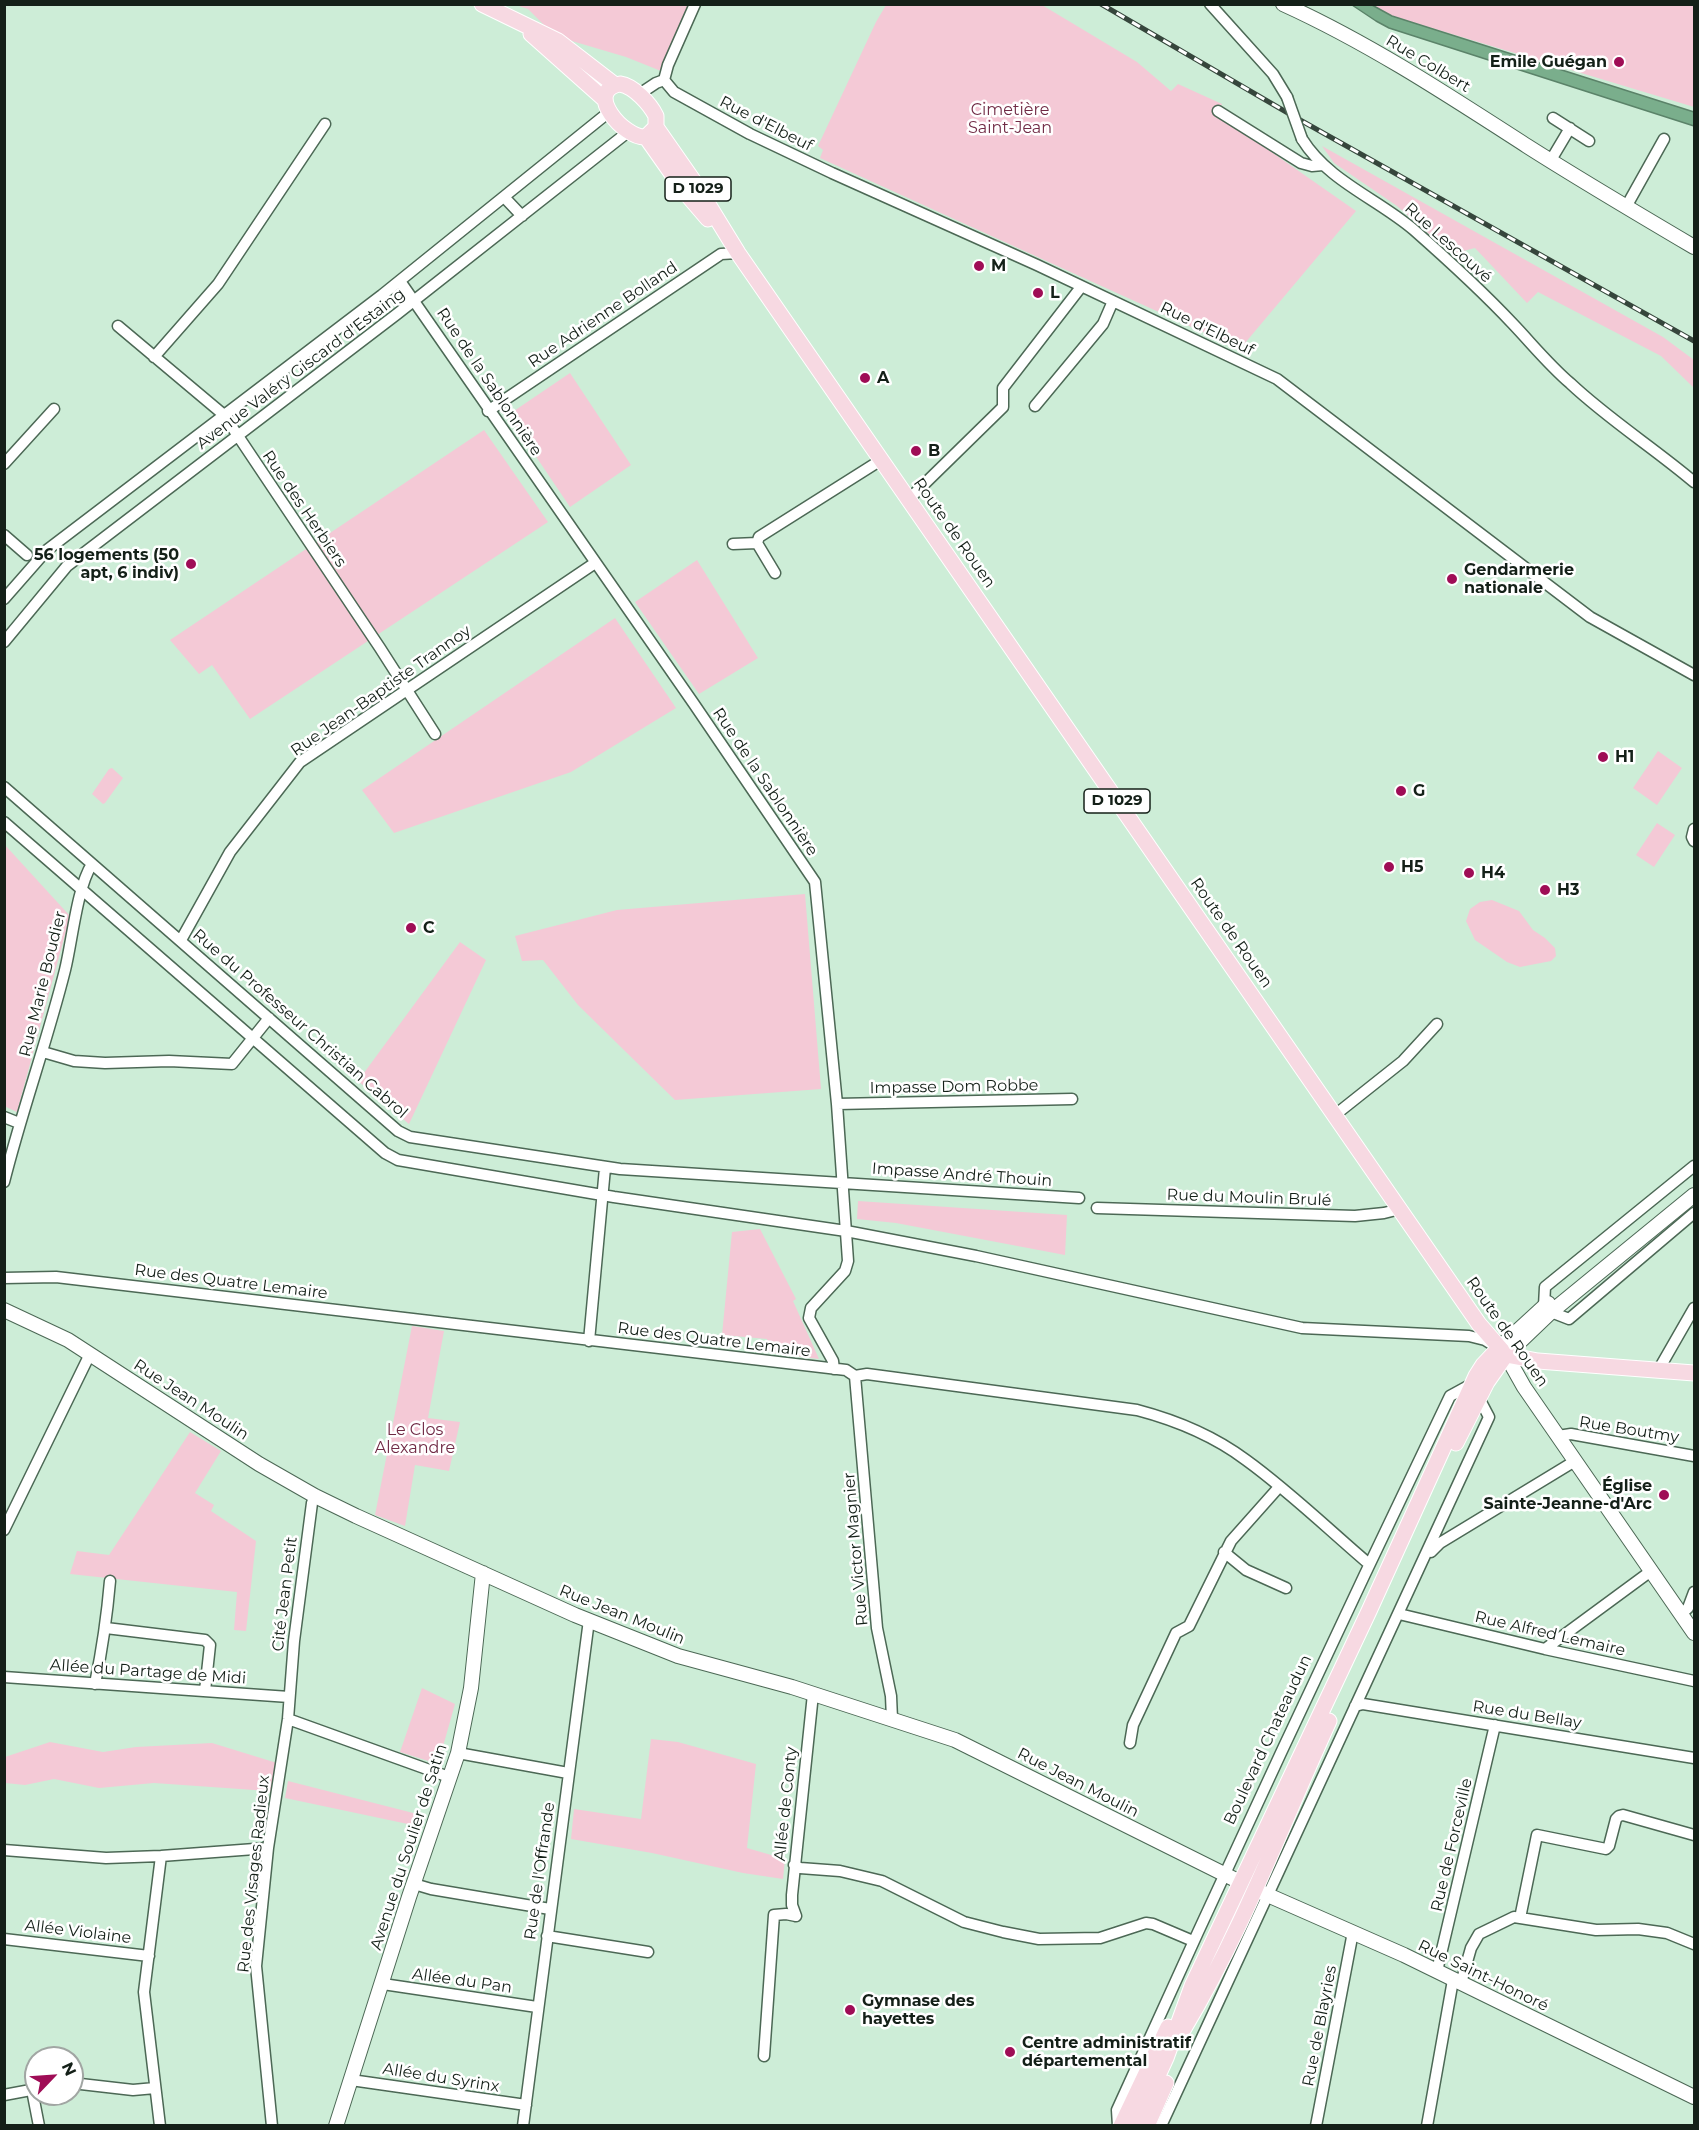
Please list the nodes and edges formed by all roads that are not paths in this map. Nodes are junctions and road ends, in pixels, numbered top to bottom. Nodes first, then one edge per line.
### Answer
1 (482, 4) edge
2 (695, 4) edge
3 (1210, 4) edge
4 (1283, 4) edge
5 (512, 19) junction
6 (664, 80) junction
7 (615, 85) junction
8 (638, 95) junction
9 (607, 106) junction
10 (1218, 111) dead end
11 (1553, 118) dead end
12 (326, 124) dead end
13 (1570, 128) junction
14 (628, 132) junction
15 (651, 132) junction
16 (1664, 139) dead end
17 (1589, 141) dead end
18 (1551, 160) junction
19 (1323, 165) junction
20 (504, 197) junction
21 (1626, 207) junction
22 (522, 216) junction
23 (1695, 247) edge
24 (738, 253) junction
25 (400, 281) junction
26 (1081, 287) junction
27 (414, 300) junction
28 (1113, 302) junction
29 (118, 326) dead end
30 (154, 357) junction
31 (1035, 406) dead end
32 (54, 409) dead end
33 (488, 411) junction
34 (224, 415) junction
35 (238, 436) junction
36 (881, 460) junction
37 (4, 464) edge
38 (1695, 482) edge
39 (909, 499) junction
40 (4, 535) edge
41 (757, 543) junction
42 (733, 544) dead end
43 (27, 555) dead end
44 (595, 563) junction
45 (775, 573) dead end
46 (4, 599) edge
47 (4, 642) edge
48 (1695, 675) edge
49 (406, 690) junction
50 (435, 734) dead end
51 (4, 787) edge
52 (4, 822) edge
53 (1695, 830) edge
54 (1695, 841) edge
55 (92, 864) junction
56 (82, 890) junction
57 (181, 940) junction
58 (269, 1018) junction
59 (1437, 1024) dead end
60 (253, 1039) junction
61 (43, 1052) junction
62 (1072, 1099) dead end
63 (837, 1104) junction
64 (1335, 1115) junction
65 (4, 1117) edge
66 (19, 1122) junction
67 (1695, 1166) edge
68 (606, 1168) junction
69 (4, 1182) edge
70 (844, 1182) junction
71 (1695, 1184) edge
72 (603, 1195) junction
73 (1695, 1195) edge
74 (1079, 1198) dead end
75 (1097, 1208) dead end
76 (1400, 1209) junction
77 (1695, 1213) edge
78 (846, 1231) junction
79 (4, 1278) edge
80 (1695, 1308) edge
81 (1547, 1309) junction
82 (4, 1310) edge
83 (590, 1341) junction
84 (1502, 1351) junction
85 (90, 1354) junction
86 (834, 1369) junction
87 (1659, 1369) junction
88 (1695, 1373) edge
89 (855, 1376) junction
90 (1475, 1391) junction
91 (1558, 1436) junction
92 (1695, 1456) edge
93 (1575, 1461) junction
94 (1280, 1487) junction
95 (315, 1496) junction
96 (4, 1530) edge
97 (1224, 1552) junction
98 (1426, 1556) junction
99 (1369, 1564) junction
100 (1651, 1571) junction
101 (483, 1573) junction
102 (110, 1581) dead end
103 (1286, 1588) dead end
104 (1695, 1592) edge
105 (1399, 1614) junction
106 (1682, 1614) junction
107 (589, 1620) junction
108 (106, 1628) junction
109 (1695, 1633) edge
110 (1545, 1649) junction
111 (4, 1677) edge
112 (1695, 1681) edge
113 (96, 1684) junction
114 (205, 1691) junction
115 (813, 1694) junction
116 (289, 1697) junction
117 (1355, 1706) junction
118 (288, 1719) junction
119 (892, 1719) junction
120 (1495, 1725) junction
121 (1130, 1743) dead end
122 (458, 1753) junction
123 (1695, 1758) edge
124 (568, 1773) junction
125 (449, 1777) junction
126 (1695, 1835) edge
127 (268, 1848) junction
128 (4, 1850) edge
129 (161, 1856) junction
130 (794, 1865) junction
131 (1226, 1875) junction
132 (414, 1884) junction
133 (1254, 1889) junction
134 (550, 1909) junction
135 (1520, 1918) junction
136 (1353, 1932) junction
137 (547, 1936) junction
138 (4, 1939) edge
139 (1193, 1941) junction
140 (1695, 1944) edge
141 (648, 1952) dead end
142 (149, 1956) junction
143 (1437, 1971) junction
144 (1457, 1982) junction
145 (383, 1984) junction
146 (1201, 2000) junction
147 (537, 2007) junction
148 (1143, 2052) junction
149 (1162, 2052) junction
150 (764, 2056) dead end
151 (351, 2080) junction
152 (84, 2084) edge
153 (155, 2088) junction
154 (24, 2091) edge
155 (4, 2095) edge
156 (1695, 2097) edge
157 (526, 2105) junction
158 (36, 2106) edge
159 (39, 2126) edge
160 (160, 2126) edge
161 (272, 2126) edge
162 (336, 2126) edge
163 (523, 2126) edge
164 (1120, 2126) edge
165 (1135, 2126) edge
166 (1147, 2126) edge
167 (1161, 2126) edge
168 (1316, 2126) edge
169 (1427, 2126) edge

1 - 5 main road
2 - 6 street
3 - 19 street, Rue Lescouvé, bridge
4 - 18 main road, Rue Colbert
5 - 7 main road
5 - 9 main road
6 - 8 street
6 - 26 street, Rue d'Elbeuf
7 - 8 main road
7 - 9 main road
8 - 15 main road, Route de Rouen
9 - 14 main road
9 - 20 street, Avenue Valéry Giscard d'Estaing
10 - 19 street
11 - 13 street
12 - 30 street
13 - 17 street
13 - 18 street
14 - 15 main road
14 - 22 street, Avenue Valéry Giscard d'Estaing
15 - 24 main road, Route de Rouen / D 1029
16 - 21 street
18 - 21 main road, Rue Colbert
19 - 38 street, Rue Lescouvé
20 - 22 street
20 - 25 street, Avenue Valéry Giscard d'Estaing
21 - 23 main road, Rue Colbert
22 - 27 street, Avenue Valéry Giscard d'Estaing
24 - 33 street, Rue Adrienne Bolland
24 - 36 main road, Route de Rouen / D 1029
25 - 27 street, Rue de la Sablonnière
25 - 34 street, Avenue Valéry Giscard d'Estaing
26 - 28 street, Rue d'Elbeuf
26 - 39 street
27 - 33 street, Rue de la Sablonnière
27 - 35 street, Avenue Valéry Giscard d'Estaing
28 - 31 street
28 - 48 street, Rue d'Elbeuf
29 - 30 street, Rue des Herbiers
30 - 34 street, Rue des Herbiers
32 - 37 street
33 - 44 street, Rue de la Sablonnière
34 - 35 street, Rue des Herbiers
34 - 46 street, Avenue Valéry Giscard d'Estaing
35 - 47 street, Avenue Valéry Giscard d'Estaing
35 - 49 street, Rue des Herbiers
36 - 39 main road, Route de Rouen / D 1029
36 - 41 street
39 - 64 main road, Route de Rouen / D 1029
40 - 43 street
41 - 42 street
41 - 45 street
44 - 49 street, Rue Jean-Baptiste Trannoy
44 - 63 street, Rue de la Sablonnière
49 - 50 street, Rue des Herbiers
49 - 57 street, Rue Jean-Baptiste Trannoy
51 - 55 street, Rue du Professeur Christian Cabrol
52 - 56 street
53 - 54 street
55 - 56 street, Rue Marie Boudier
55 - 57 street, Rue du Professeur Christian Cabrol
56 - 60 street
56 - 61 street, Rue Marie Boudier
57 - 58 street, Rue du Professeur Christian Cabrol
58 - 60 street
58 - 68 street, Rue du Professeur Christian Cabrol
59 - 64 street
60 - 61 street
60 - 72 street
61 - 66 street, Rue Marie Boudier
62 - 63 street, Impasse Dom Robbe
63 - 70 street, Rue de la Sablonnière
64 - 76 main road, Route de Rouen / D 1029
65 - 66 street
66 - 69 street, Rue Marie Boudier
67 - 81 street
68 - 70 street, Rue du Professeur Christian Cabrol
68 - 72 street
70 - 74 street, Impasse André Thouin
70 - 78 street, Rue de la Sablonnière
71 - 81 main road
72 - 78 street
72 - 83 street
73 - 81 main road
75 - 76 street, Rue du Moulin Brulé
76 - 84 main road, Route de Rouen / D 1029
77 - 81 street
78 - 84 street
78 - 86 street, Rue de la Sablonnière
79 - 83 street, Rue des Quatre Lemaire
80 - 87 street
81 - 84 main road
82 - 85 main road, Rue Jean Moulin
83 - 86 street, Rue des Quatre Lemaire
84 - 87 main road
84 - 90 main road, Boulevard Chateaudun
84 - 91 main road, Route de Rouen
85 - 95 main road, Rue Jean Moulin
85 - 96 street
86 - 89 street, Rue des Quatre Lemaire
87 - 88 main road
89 - 94 street, Rue des Quatre Lemaire
89 - 119 street, Rue Victor Magnier
90 - 98 street, Boulevard Chateaudun
90 - 99 street, Boulevard Chateaudun
90 - 133 main road, Boulevard Chateaudun
91 - 92 street, Rue Boutmy
91 - 93 main road, Route de Rouen
93 - 98 street
93 - 100 main road, Route de Rouen
94 - 97 street
94 - 99 street, Rue des Quatre Lemaire
95 - 101 main road, Rue Jean Moulin
95 - 116 street, Cité Jean Petit
97 - 103 street
97 - 121 street
98 - 105 street, Boulevard Chateaudun
99 - 131 street, Boulevard Chateaudun
100 - 106 main road, Route de Rouen
100 - 110 street
101 - 107 main road, Rue Jean Moulin
101 - 122 main road, Avenue du Soulier de Satin
102 - 108 street
104 - 106 street
105 - 110 street, Rue Alfred Lemaire
105 - 117 street, Boulevard Chateaudun
106 - 109 main road, Route de Rouen
107 - 115 main road, Rue Jean Moulin
107 - 124 street, Rue de l'Offrande
108 - 113 street
108 - 114 street
110 - 112 street, Rue Alfred Lemaire
111 - 113 street, Allée du Partage de Midi
113 - 114 street, Allée du Partage de Midi
114 - 116 street, Allée du Partage de Midi
115 - 119 main road, Rue Jean Moulin
115 - 130 street, Allée de Conty
116 - 118 street, Rue des Visages Radieux
117 - 120 street, Rue du Bellay
117 - 133 street, Boulevard Chateaudun
118 - 125 street
118 - 127 street, Rue des Visages Radieux
119 - 131 main road, Rue Jean Moulin
120 - 123 street, Rue du Bellay
120 - 143 street, Rue de Forceville
122 - 124 street
122 - 125 main road, Avenue du Soulier de Satin
124 - 134 street, Rue de l'Offrande
125 - 132 main road, Avenue du Soulier de Satin
126 - 135 street
127 - 129 street
127 - 161 street, Rue des Visages Radieux
128 - 129 street
129 - 142 street
130 - 139 street
130 - 150 street, Allée de Conty
131 - 133 main road, Rue Jean Moulin
131 - 139 street, Boulevard Chateaudun
132 - 134 street
132 - 145 main road, Avenue du Soulier de Satin
133 - 136 main road, Rue Saint-Honoré
133 - 146 main road, Boulevard Chateaudun
133 - 149 main road, Boulevard Chateaudun
133 - 167 street, Boulevard Chateaudun
134 - 137 street, Rue de l'Offrande
135 - 140 street
135 - 144 street
136 - 143 main road, Rue Saint-Honoré
136 - 168 street, Rue de Blayries
137 - 141 street
137 - 147 street, Rue de l'Offrande
138 - 142 street, Allée Violaine
139 - 148 street, Boulevard Chateaudun
142 - 153 street
143 - 144 main road, Rue Saint-Honoré
144 - 156 main road, Rue Saint-Honoré
144 - 169 street
145 - 147 street, Allée du Pan
145 - 151 main road, Avenue du Soulier de Satin
146 - 149 main road, Boulevard Chateaudun
146 - 166 main road
147 - 157 street, Rue de l'Offrande
148 - 149 street
148 - 164 street, Boulevard Chateaudun
149 - 164 main road
149 - 165 main road, Boulevard Chateaudun
151 - 157 street, Allée du Syrinx
151 - 162 main road, Avenue du Soulier de Satin
152 - 153 street
153 - 160 street
154 - 155 street
157 - 163 street, Rue de l'Offrande
158 - 159 street

